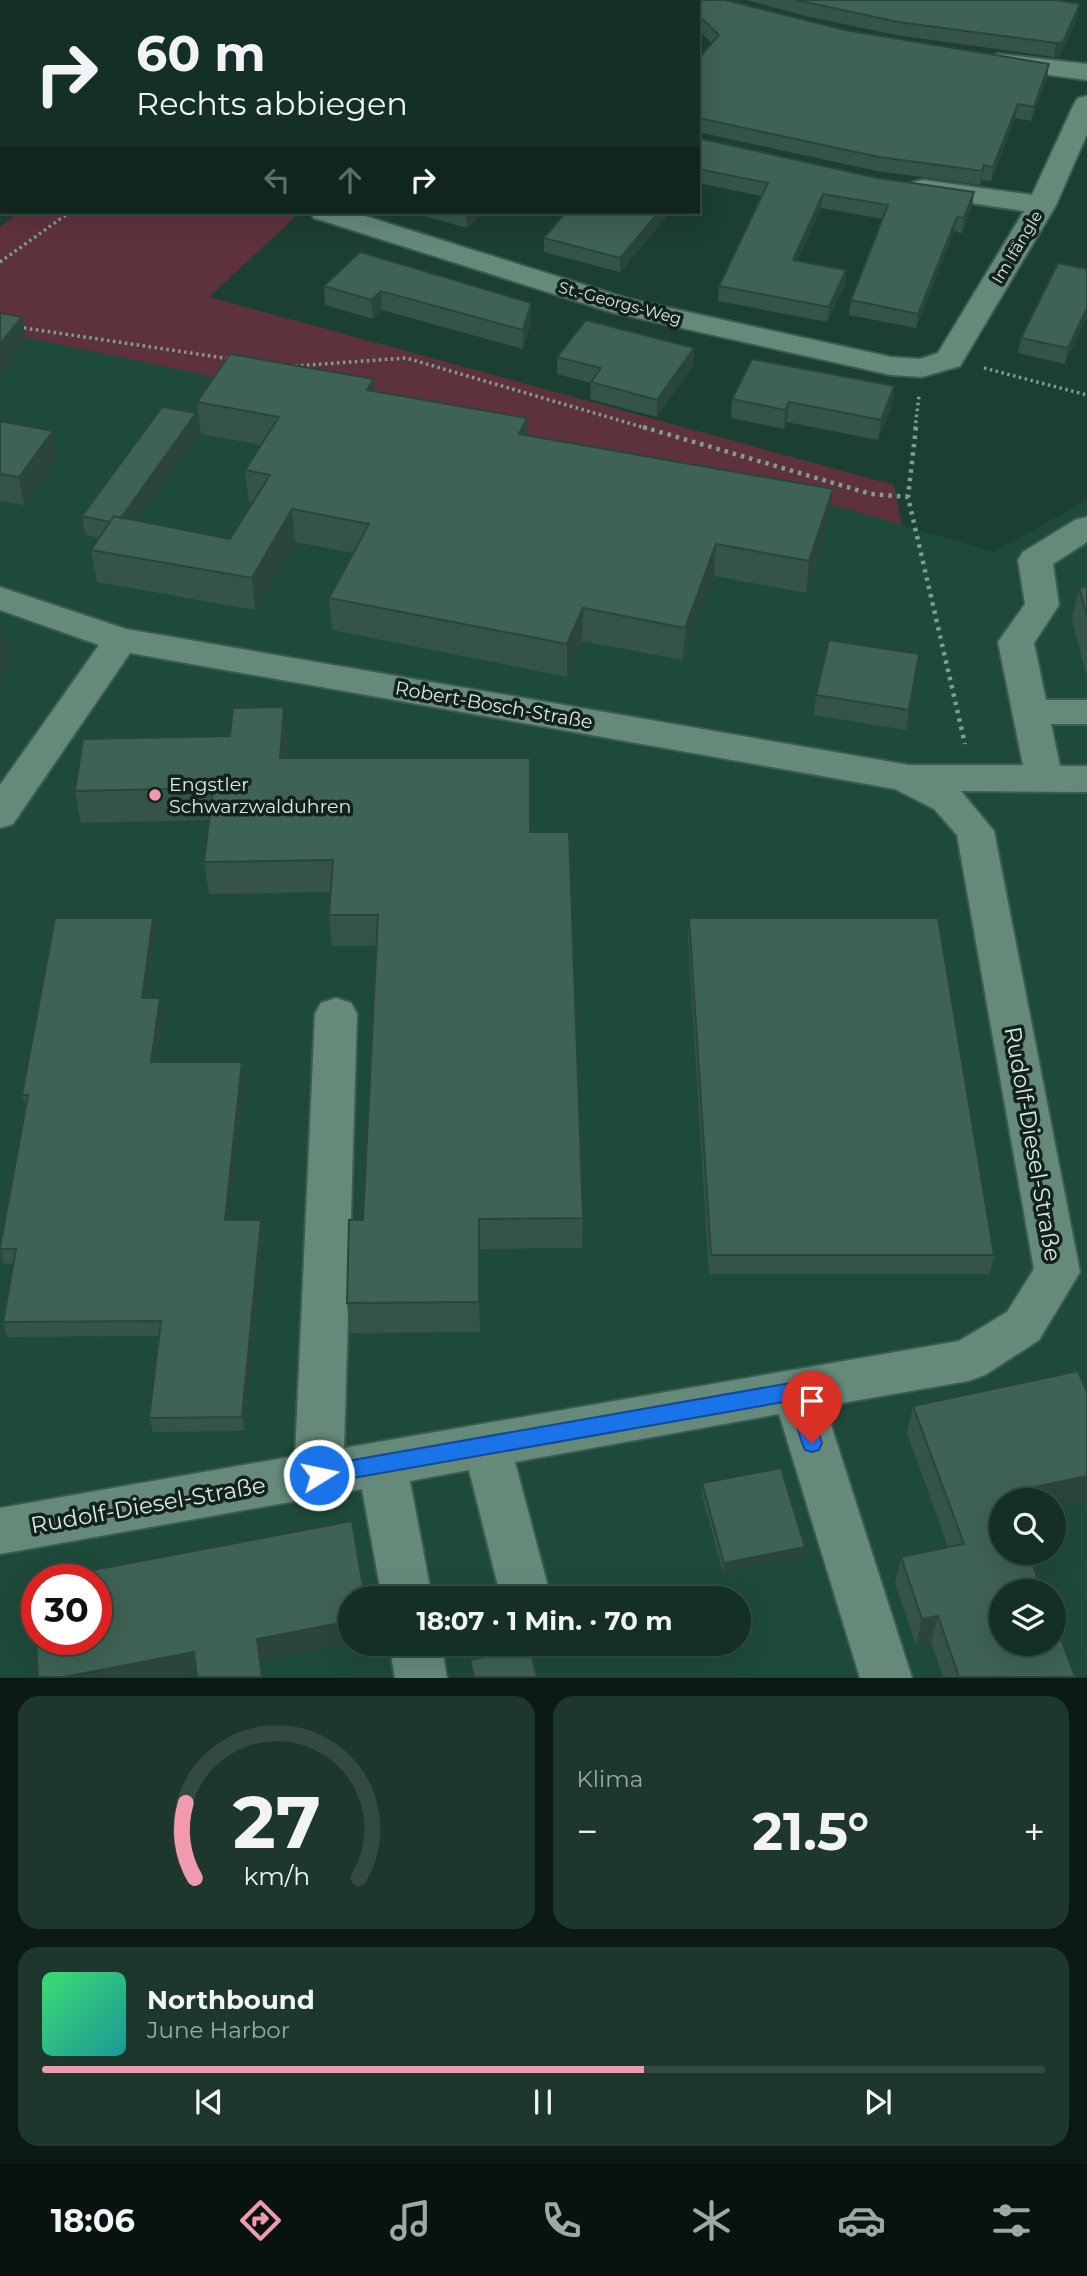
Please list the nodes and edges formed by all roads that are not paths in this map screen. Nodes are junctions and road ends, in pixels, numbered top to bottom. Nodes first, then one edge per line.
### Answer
1 (979, 60) edge
2 (1087, 72) edge
3 (1087, 104) edge
4 (891, 184) edge
5 (1042, 205) junction
6 (334, 214) edge
7 (936, 364) joint
8 (1087, 527) edge
9 (0, 597) edge
10 (121, 640) junction
11 (1031, 712) junction
12 (1087, 712) edge
13 (904, 777) junction
14 (1044, 779) junction
15 (1087, 779) edge
16 (0, 814) edge
17 (975, 831) joint
18 (336, 1014) dead end
19 (796, 1391) junction
20 (487, 1446) junction
21 (382, 1464) junction
22 (319, 1475) junction
23 (0, 1531) edge
24 (405, 1586) edge
25 (523, 1586) edge
26 (417, 1656) edge
27 (421, 1678) edge
28 (886, 1678) edge

1 - 2 street
3 - 5 street, Im Ifängle
4 - 5 street
5 - 7 street, Im Ifängle
6 - 7 street, St.-Georgs-Weg
8 - 11 street
9 - 10 street, Robert-Bosch-Straße
10 - 13 street, Robert-Bosch-Straße
10 - 16 street
11 - 12 street
11 - 14 street
13 - 14 street
13 - 17 street, Robert-Bosch-Straße
14 - 15 street
17 - 19 street, Rudolf-Diesel-Straße
18 - 22 street
19 - 20 street, Rudolf-Diesel-Straße
19 - 28 street
20 - 21 street, Rudolf-Diesel-Straße
20 - 25 street
21 - 22 street, Rudolf-Diesel-Straße
21 - 24 street
22 - 23 street, Rudolf-Diesel-Straße
26 - 27 street

